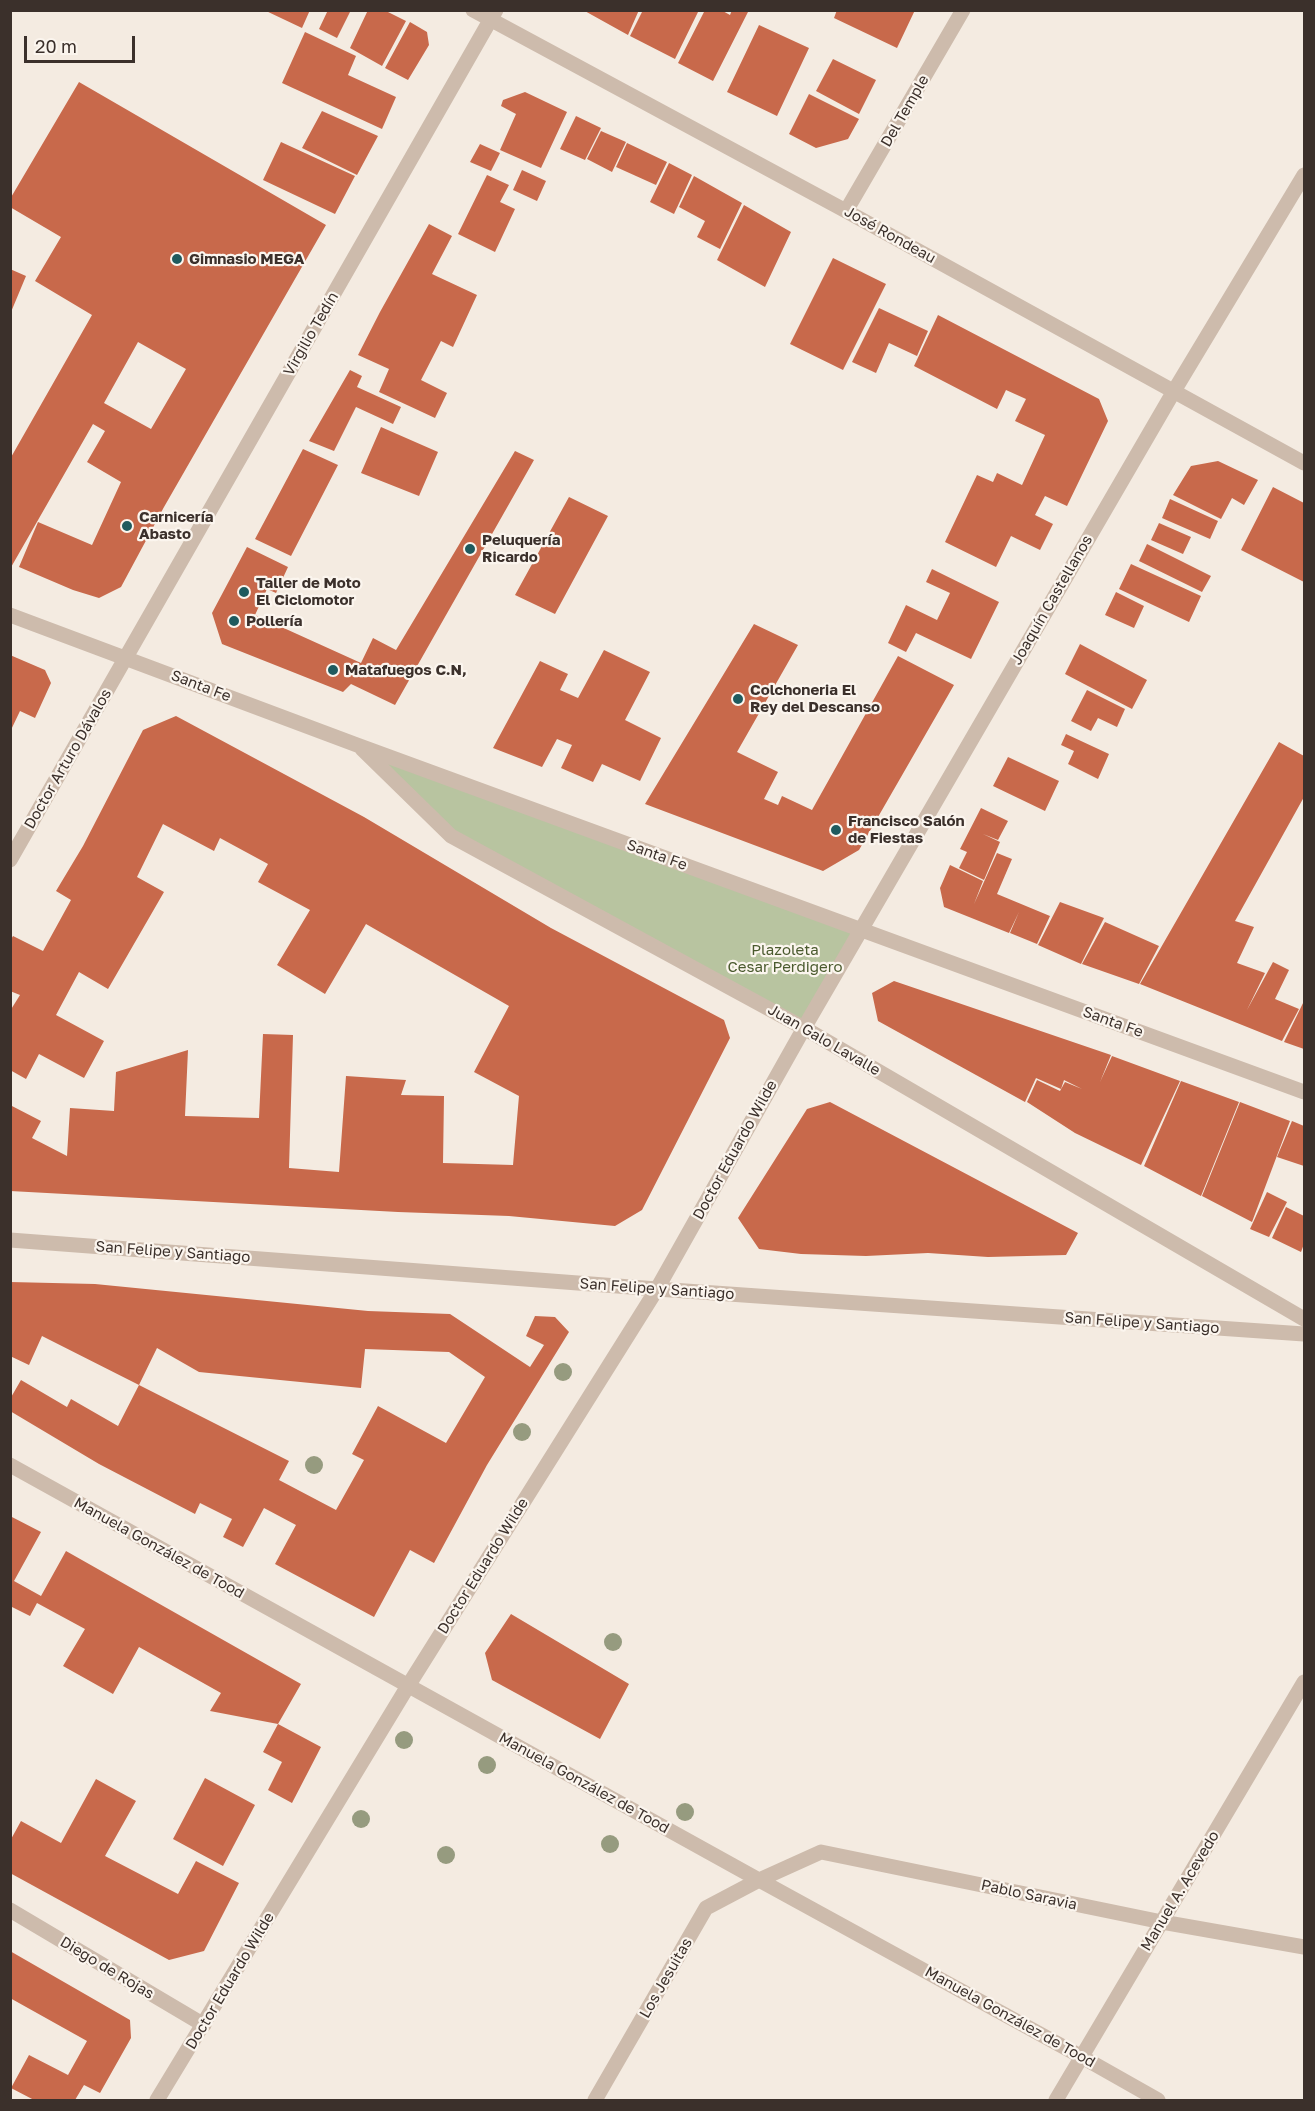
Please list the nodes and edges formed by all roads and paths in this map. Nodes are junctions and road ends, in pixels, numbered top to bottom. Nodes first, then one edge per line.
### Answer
1 (473, 10) edge
2 (963, 10) edge
3 (493, 15) edge
4 (1305, 175) edge
5 (846, 211) junction
6 (1174, 391) junction
7 (1305, 463) edge
8 (10, 615) edge
9 (126, 658) junction
10 (357, 745) junction
11 (10, 860) edge
12 (862, 930) junction
13 (804, 1028) junction
14 (1305, 1092) edge
15 (10, 1240) edge
16 (657, 1289) junction
17 (1305, 1319) edge
18 (1305, 1334) edge
19 (10, 1465) edge
20 (1305, 1682) edge
21 (408, 1686) junction
22 (759, 1880) junction
23 (10, 1910) edge
24 (1162, 1922) junction
25 (1305, 1947) edge
26 (204, 2025) junction
27 (1082, 2057) junction
28 (157, 2100) edge
29 (595, 2100) edge
30 (1056, 2100) edge
31 (1158, 2100) edge

1 - 3 street, José Rondeau
2 - 5 street, Del Temple
3 - 5 street, José Rondeau
3 - 9 street, Virgilio Tedín
4 - 6 street, Joaquín Castellanos
5 - 6 street, José Rondeau
6 - 7 street, José Rondeau
6 - 12 street, Joaquín Castellanos
8 - 9 street, Santa Fe
9 - 10 street, Santa Fe
9 - 11 street, Doctor Arturo Dávalos
10 - 12 street, Santa Fe
10 - 13 street, Juan Galo Lavalle
12 - 13 street, Joaquín Castellanos
12 - 14 street, Santa Fe
13 - 16 street, Doctor Eduardo Wilde
13 - 17 street, Juan Galo Lavalle
15 - 16 street, San Felipe y Santiago
16 - 18 street, San Felipe y Santiago
16 - 21 street, Doctor Eduardo Wilde
19 - 21 street, Manuela González de Tood
20 - 24 street, Manuel A. Acevedo
21 - 22 street, Manuela González de Tood
21 - 26 street, Doctor Eduardo Wilde
22 - 24 street, Pablo Saravia
22 - 27 street, Manuela González de Tood
22 - 29 street, Los Jesuitas
23 - 26 street, Diego de Rojas
24 - 25 street, Pablo Saravia
24 - 27 street, Manuel A. Acevedo
26 - 28 street, Doctor Eduardo Wilde
27 - 30 street, Manuel A. Acevedo
27 - 31 street, Manuela González de Tood

